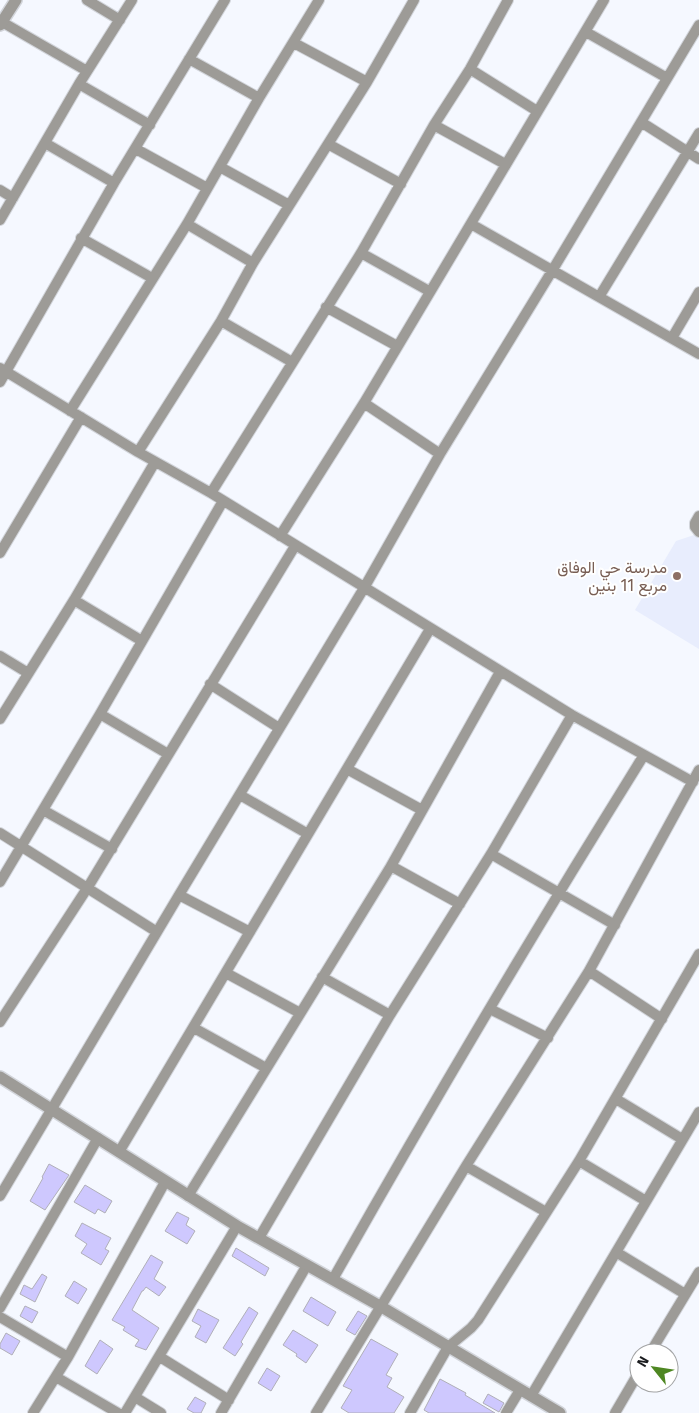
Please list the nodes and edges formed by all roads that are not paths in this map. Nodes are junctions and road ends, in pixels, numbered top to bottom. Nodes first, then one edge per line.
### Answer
1 (16, 0) edge
2 (87, 0) edge
3 (132, 0) edge
4 (225, 0) edge
5 (319, 0) edge
6 (414, 0) edge
7 (508, 0) edge
8 (604, 0) edge
9 (120, 20) junction
10 (1, 24) edge
11 (699, 25) edge
12 (586, 32) junction
13 (294, 43) junction
14 (189, 59) junction
15 (470, 69) junction
16 (87, 72) junction
17 (667, 78) junction
18 (367, 82) junction
19 (79, 84) junction
20 (259, 98) junction
21 (537, 111) junction
22 (640, 122) junction
23 (434, 125) junction
24 (150, 126) junction
25 (699, 133) edge
26 (45, 144) junction
27 (328, 144) junction
28 (136, 149) junction
29 (687, 152) junction
30 (699, 159) edge
31 (505, 164) junction
32 (220, 167) junction
33 (114, 183) junction
34 (401, 184) junction
35 (207, 188) junction
36 (0, 190) edge
37 (13, 198) junction
38 (289, 205) junction
39 (0, 220) edge
40 (187, 224) junction
41 (471, 224) junction
42 (81, 238) junction
43 (361, 253) junction
44 (253, 263) junction
45 (552, 271) junction
46 (152, 278) junction
47 (429, 291) junction
48 (699, 292) edge
49 (599, 297) junction
50 (326, 307) junction
51 (221, 321) junction
52 (672, 338) junction
53 (397, 346) junction
54 (699, 354) edge
55 (292, 362) junction
56 (3, 369) edge
57 (0, 382) edge
58 (364, 403) junction
59 (70, 410) junction
60 (82, 417) junction
61 (138, 452) junction
62 (440, 454) junction
63 (155, 462) junction
64 (210, 493) junction
65 (223, 501) junction
66 (699, 516) edge
67 (699, 532) edge
68 (280, 536) junction
69 (295, 546) junction
70 (0, 554) edge
71 (364, 588) junction
72 (74, 600) junction
73 (430, 629) junction
74 (142, 641) junction
75 (0, 656) edge
76 (500, 672) junction
77 (28, 673) junction
78 (210, 684) junction
79 (100, 714) junction
80 (572, 715) junction
81 (0, 719) edge
82 (279, 728) junction
83 (168, 754) junction
84 (644, 756) junction
85 (347, 769) junction
86 (699, 770) edge
87 (693, 782) junction
88 (240, 795) junction
89 (43, 810) junction
90 (422, 810) junction
91 (0, 833) edge
92 (308, 834) junction
93 (21, 846) junction
94 (112, 849) junction
95 (491, 854) junction
96 (391, 866) junction
97 (0, 882) edge
98 (88, 887) junction
99 (558, 894) junction
100 (179, 895) junction
101 (460, 904) junction
102 (615, 925) junction
103 (157, 932) junction
104 (250, 932) junction
105 (699, 954) edge
106 (589, 970) junction
107 (226, 973) junction
108 (322, 977) junction
109 (490, 1009) junction
110 (300, 1013) junction
111 (390, 1015) junction
112 (662, 1019) junction
113 (0, 1022) edge
114 (194, 1028) junction
115 (548, 1038) junction
116 (266, 1068) junction
117 (0, 1077) edge
118 (616, 1099) junction
119 (52, 1110) junction
120 (699, 1112) edge
121 (98, 1138) junction
122 (682, 1139) junction
123 (119, 1152) junction
124 (579, 1161) junction
125 (466, 1166) junction
126 (165, 1182) junction
127 (0, 1196) edge
128 (188, 1196) junction
129 (646, 1201) junction
130 (546, 1212) junction
131 (237, 1226) junction
132 (259, 1238) junction
133 (616, 1252) junction
134 (307, 1265) junction
135 (699, 1272) edge
136 (333, 1279) junction
137 (685, 1294) junction
138 (380, 1306) junction
139 (0, 1308) edge
140 (0, 1317) edge
141 (656, 1343) edge
142 (448, 1347) junction
143 (68, 1357) junction
144 (160, 1357) junction
145 (56, 1377) junction
146 (629, 1389) edge
147 (526, 1393) junction
148 (135, 1397) junction
149 (229, 1400) junction
150 (33, 1413) edge
151 (118, 1413) edge
152 (125, 1413) edge
153 (161, 1413) edge
154 (221, 1413) edge
155 (316, 1413) edge
156 (410, 1413) edge
157 (506, 1413) edge
158 (560, 1413) edge
159 (615, 1413) edge

1 - 10 street
2 - 9 street
3 - 9 street
4 - 14 street
5 - 13 street
6 - 18 street
7 - 15 street
8 - 12 street
9 - 16 street
10 - 16 street
11 - 17 street
12 - 17 street
12 - 21 street
13 - 18 street
13 - 20 street
14 - 20 street
14 - 24 street
15 - 21 street
15 - 23 street
16 - 19 street
17 - 22 street
18 - 27 street
19 - 24 street
19 - 26 street
20 - 32 street
21 - 31 street
22 - 29 street
22 - 45 street
23 - 31 street
23 - 34 street
24 - 28 street
25 - 29 street
26 - 33 street
26 - 37 street
27 - 34 street
27 - 38 street
28 - 33 street
28 - 35 street
29 - 30 street
29 - 49 street
31 - 41 street
32 - 35 street
32 - 38 street
33 - 42 street
34 - 43 street
35 - 40 street
36 - 37 street
37 - 39 street
38 - 44 street
40 - 44 street
40 - 46 street
41 - 45 street
41 - 47 street
42 - 46 street
42 - 56 street
43 - 47 street
43 - 50 street
44 - 51 street
45 - 49 street
45 - 62 street
46 - 59 street
47 - 53 street
48 - 52 street
49 - 52 street
50 - 53 street
50 - 55 street
51 - 55 street
51 - 61 street
52 - 54 street
53 - 58 street
55 - 64 street
56 - 57 street
56 - 59 street
58 - 62 street
58 - 68 street
59 - 60 street
60 - 61 street
60 - 70 street
61 - 63 street
62 - 71 street
63 - 64 street
63 - 72 street
64 - 65 street
65 - 68 street
65 - 74 street
66 - 67 street
68 - 69 street
69 - 71 street
69 - 78 street
71 - 73 street
71 - 82 street
72 - 74 street
72 - 77 street
73 - 76 street
73 - 85 street
74 - 79 street
75 - 77 street
76 - 80 street
76 - 90 street
77 - 81 street
78 - 82 street
78 - 83 street
79 - 83 street
79 - 89 street
80 - 84 street
80 - 95 street
82 - 88 street
83 - 94 street
84 - 87 street
84 - 99 street
85 - 90 street
85 - 92 street
86 - 87 street
87 - 102 street
88 - 92 street
88 - 100 street
89 - 93 street
89 - 94 street
90 - 96 street
91 - 93 street
92 - 104 street
93 - 97 street
93 - 98 street
94 - 98 street
95 - 99 street
95 - 101 street
96 - 101 street
96 - 108 street
98 - 103 street
98 - 113 street
99 - 102 street
99 - 109 street
100 - 103 street
100 - 104 street
101 - 111 street
102 - 106 street
103 - 119 street
104 - 107 street
105 - 112 street
106 - 112 street
106 - 115 street
107 - 110 street
107 - 114 street
108 - 110 street
108 - 111 street
109 - 115 street
109 - 136 street
110 - 116 street
111 - 132 street
112 - 118 street
114 - 116 street
114 - 123 street
115 - 125 street
116 - 128 street
117 - 119 street
118 - 122 street
118 - 124 street
119 - 121 street
119 - 127 street
120 - 122 street
121 - 123 street
121 - 139 street
122 - 129 street
123 - 126 street
124 - 129 street
124 - 130 street
125 - 130 street
125 - 138 street
126 - 128 street
126 - 143 street
128 - 131 street
129 - 133 street
130 - 142 street
131 - 132 street
131 - 144 street
132 - 134 street
133 - 137 street
133 - 147 street
134 - 136 street
134 - 149 street
135 - 137 street
136 - 138 street
137 - 141 street
138 - 142 street
138 - 155 street
140 - 143 street
142 - 147 street
142 - 156 street
143 - 145 street
144 - 148 street
144 - 149 street
145 - 150 street
145 - 151 street
146 - 159 street
147 - 157 street
147 - 158 street
148 - 152 street
148 - 153 street
149 - 154 street

